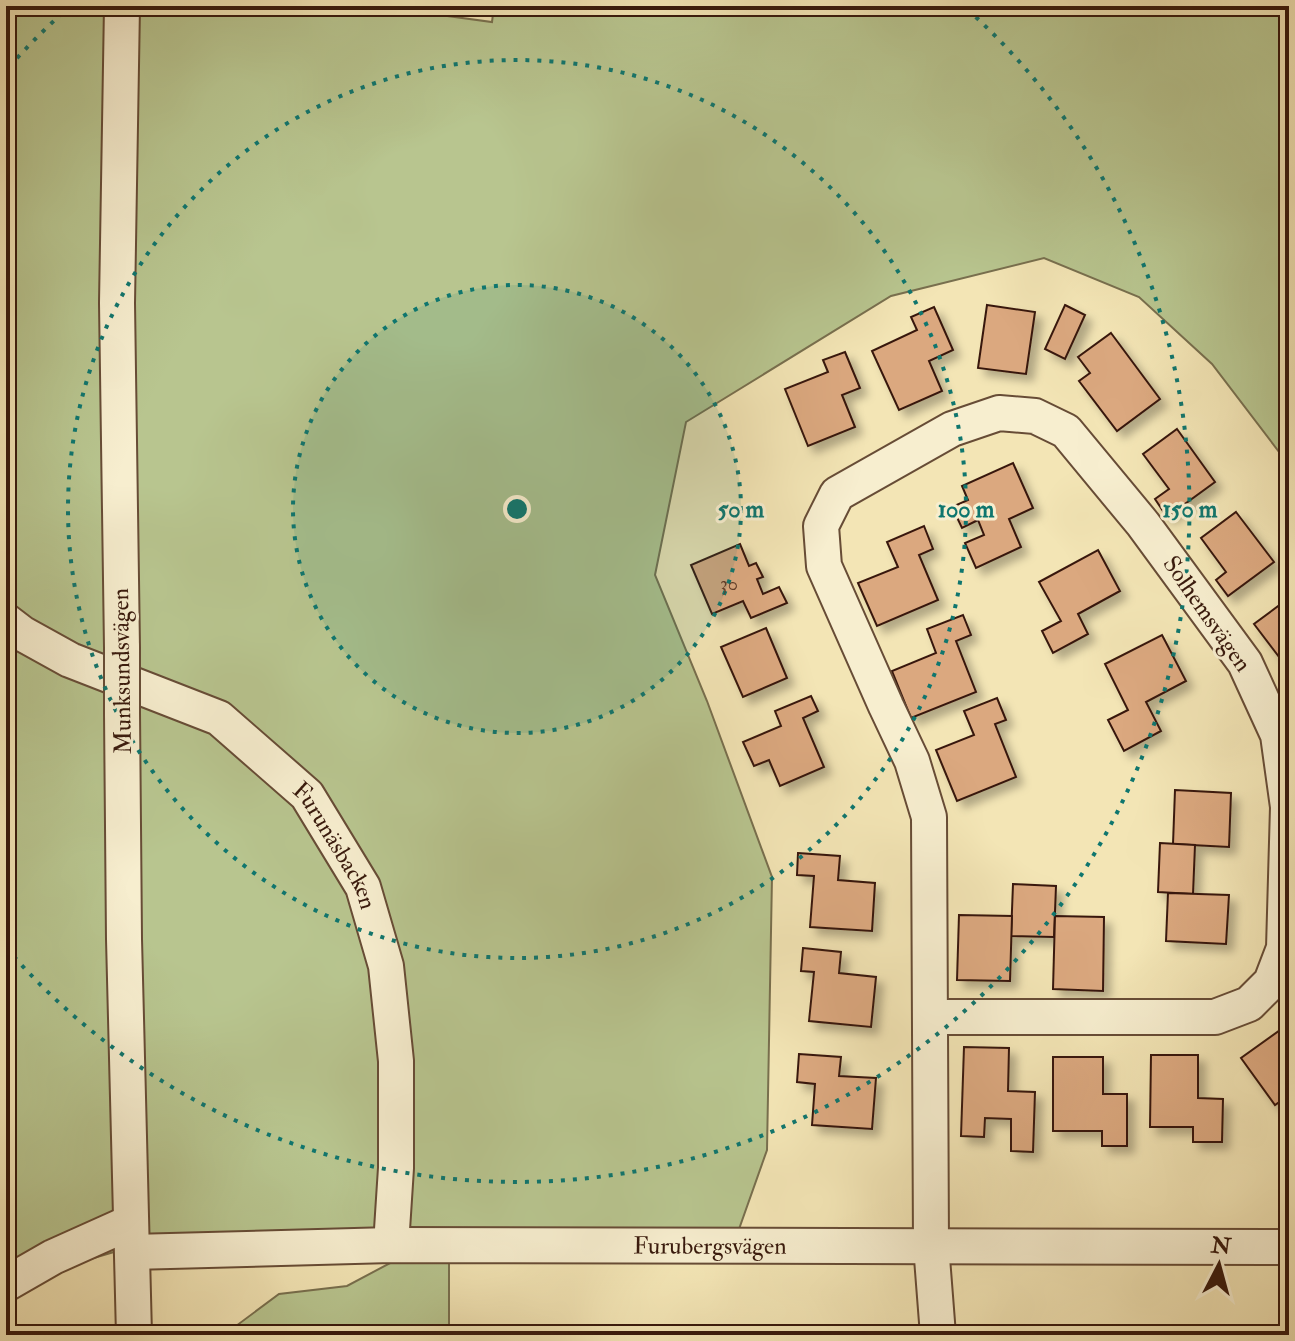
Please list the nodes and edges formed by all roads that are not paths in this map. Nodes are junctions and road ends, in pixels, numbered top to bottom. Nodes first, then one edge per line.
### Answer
1 (122, 6) edge
2 (6, 621) edge
3 (930, 1017) junction
4 (132, 1237) junction
5 (391, 1245) junction
6 (931, 1245) junction
7 (1289, 1247) edge
8 (6, 1284) edge
9 (134, 1335) edge
10 (938, 1335) edge

1 - 4 street, Munksundsvägen, bridge
2 - 5 street, Furunäsbacken
3 - 3 street, Solhemsvägen
3 - 6 street, Solhemsvägen
4 - 5 street, Furubergsvägen
4 - 8 street
4 - 9 street, Munksundsvägen
5 - 6 street, Furubergsvägen
6 - 7 street, Furubergsvägen
6 - 10 street, Solhemsvägen

